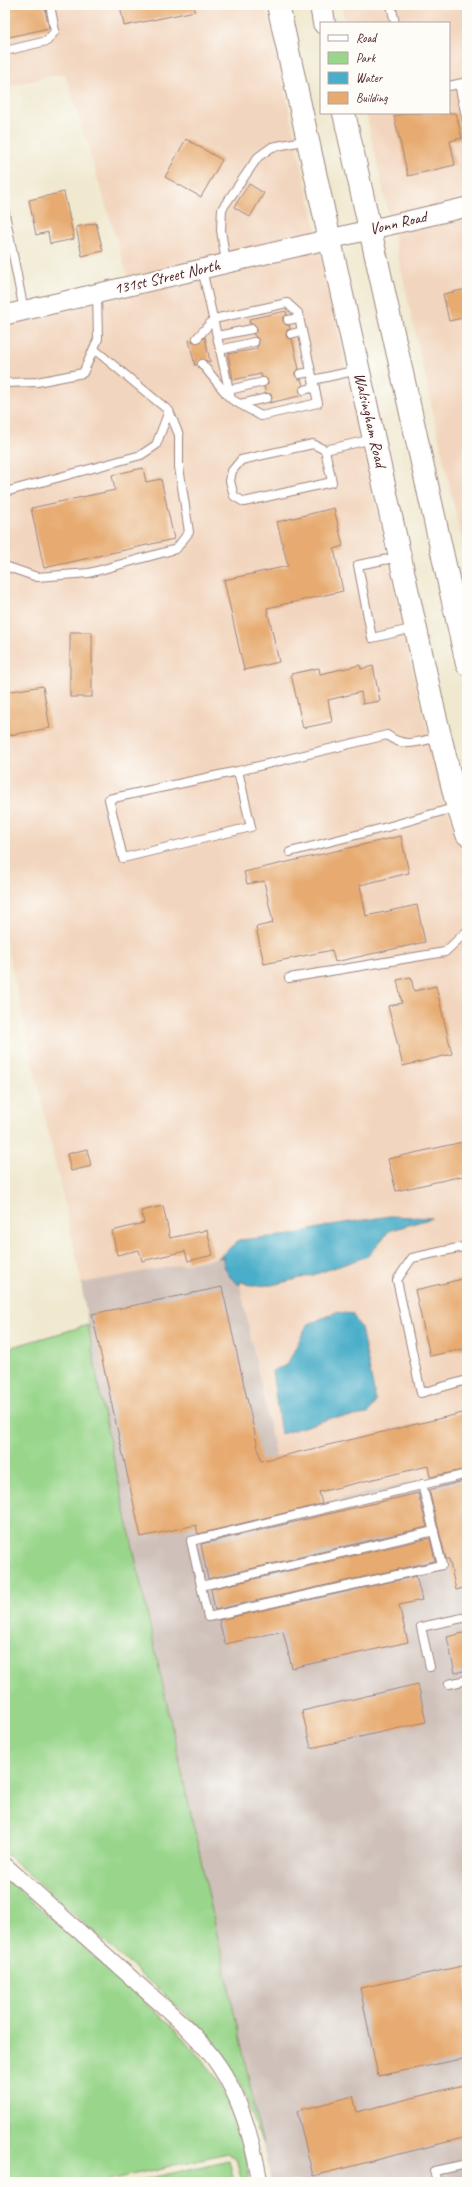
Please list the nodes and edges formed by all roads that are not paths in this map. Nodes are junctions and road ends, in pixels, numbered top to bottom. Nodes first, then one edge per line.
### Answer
1 (50, 5) edge
2 (278, 5) edge
3 (320, 5) edge
4 (391, 5) edge
5 (324, 22) edge
6 (395, 22) edge
7 (5, 51) edge
8 (463, 83) edge
9 (450, 86) edge
10 (344, 114) edge
11 (467, 121) edge
12 (308, 140) junction
13 (467, 207) edge
14 (5, 214) edge
15 (370, 230) junction
16 (330, 238) junction
17 (226, 263) junction
18 (202, 269) junction
19 (97, 293) junction
20 (24, 311) junction
21 (5, 315) edge
22 (299, 318) junction
23 (214, 320) junction
24 (288, 320) dead end
25 (252, 329) dead end
26 (302, 331) junction
27 (291, 334) dead end
28 (217, 336) junction
29 (197, 338) dead end
30 (254, 342) dead end
31 (94, 349) junction
32 (220, 350) junction
33 (202, 364) dead end
34 (359, 370) junction
35 (300, 374) dead end
36 (313, 380) junction
37 (263, 382) dead end
38 (5, 383) edge
39 (229, 390) junction
40 (304, 390) dead end
41 (267, 398) dead end
42 (231, 399) junction
43 (240, 404) junction
44 (169, 411) junction
45 (374, 439) junction
46 (325, 450) junction
47 (5, 492) edge
48 (400, 556) junction
49 (5, 566) edge
50 (416, 628) junction
51 (467, 664) edge
52 (440, 736) junction
53 (238, 771) junction
54 (458, 806) junction
55 (467, 834) edge
56 (290, 852) dead end
57 (467, 931) edge
58 (289, 978) dead end
59 (467, 1246) edge
60 (467, 1380) edge
61 (467, 1474) edge
62 (422, 1484) junction
63 (434, 1531) junction
64 (201, 1586) junction
65 (467, 1617) edge
66 (430, 1667) dead end
67 (467, 1680) edge
68 (449, 1684) dead end
69 (5, 1865) edge
70 (467, 2164) edge
71 (260, 2182) edge
72 (437, 2182) edge

1 - 7 lane
2 - 12 main road, Walsingham Road
3 - 5 main road
4 - 6 lane
8 - 9 lane
8 - 11 lane
10 - 15 main road
12 - 16 main road, Walsingham Road
12 - 17 lane
13 - 15 street, Vonn Road
14 - 20 lane
15 - 16 street, Vonn Road
15 - 51 main road
16 - 17 street, 131st Street North
16 - 34 main road, Walsingham Road
17 - 18 street, 131st Street North
18 - 19 street, 131st Street North
18 - 23 lane
19 - 20 street, 131st Street North
19 - 31 lane
20 - 21 street, 131st Street North
22 - 23 lane
22 - 24 lane
22 - 26 lane
23 - 28 lane
23 - 29 lane
25 - 28 lane
26 - 27 lane
26 - 36 lane
28 - 32 lane
30 - 32 lane
31 - 38 lane
31 - 44 lane
32 - 39 lane
33 - 42 lane
34 - 36 lane
34 - 45 main road, Walsingham Road
35 - 36 lane
36 - 40 lane
36 - 43 lane
37 - 39 lane
39 - 42 lane
41 - 43 lane
42 - 43 lane
44 - 47 lane
44 - 49 lane
45 - 46 lane
45 - 48 main road, Walsingham Road
46 - 46 lane
48 - 50 main road, Walsingham Road
48 - 50 lane
50 - 52 main road, Walsingham Road
52 - 53 lane
52 - 54 main road, Walsingham Road
53 - 53 lane
54 - 55 main road, Walsingham Road
54 - 56 lane
57 - 58 lane
59 - 60 lane
61 - 62 lane
62 - 63 lane
62 - 64 lane
63 - 64 lane
63 - 64 lane
65 - 66 lane
67 - 68 lane
69 - 71 street
70 - 72 lane

